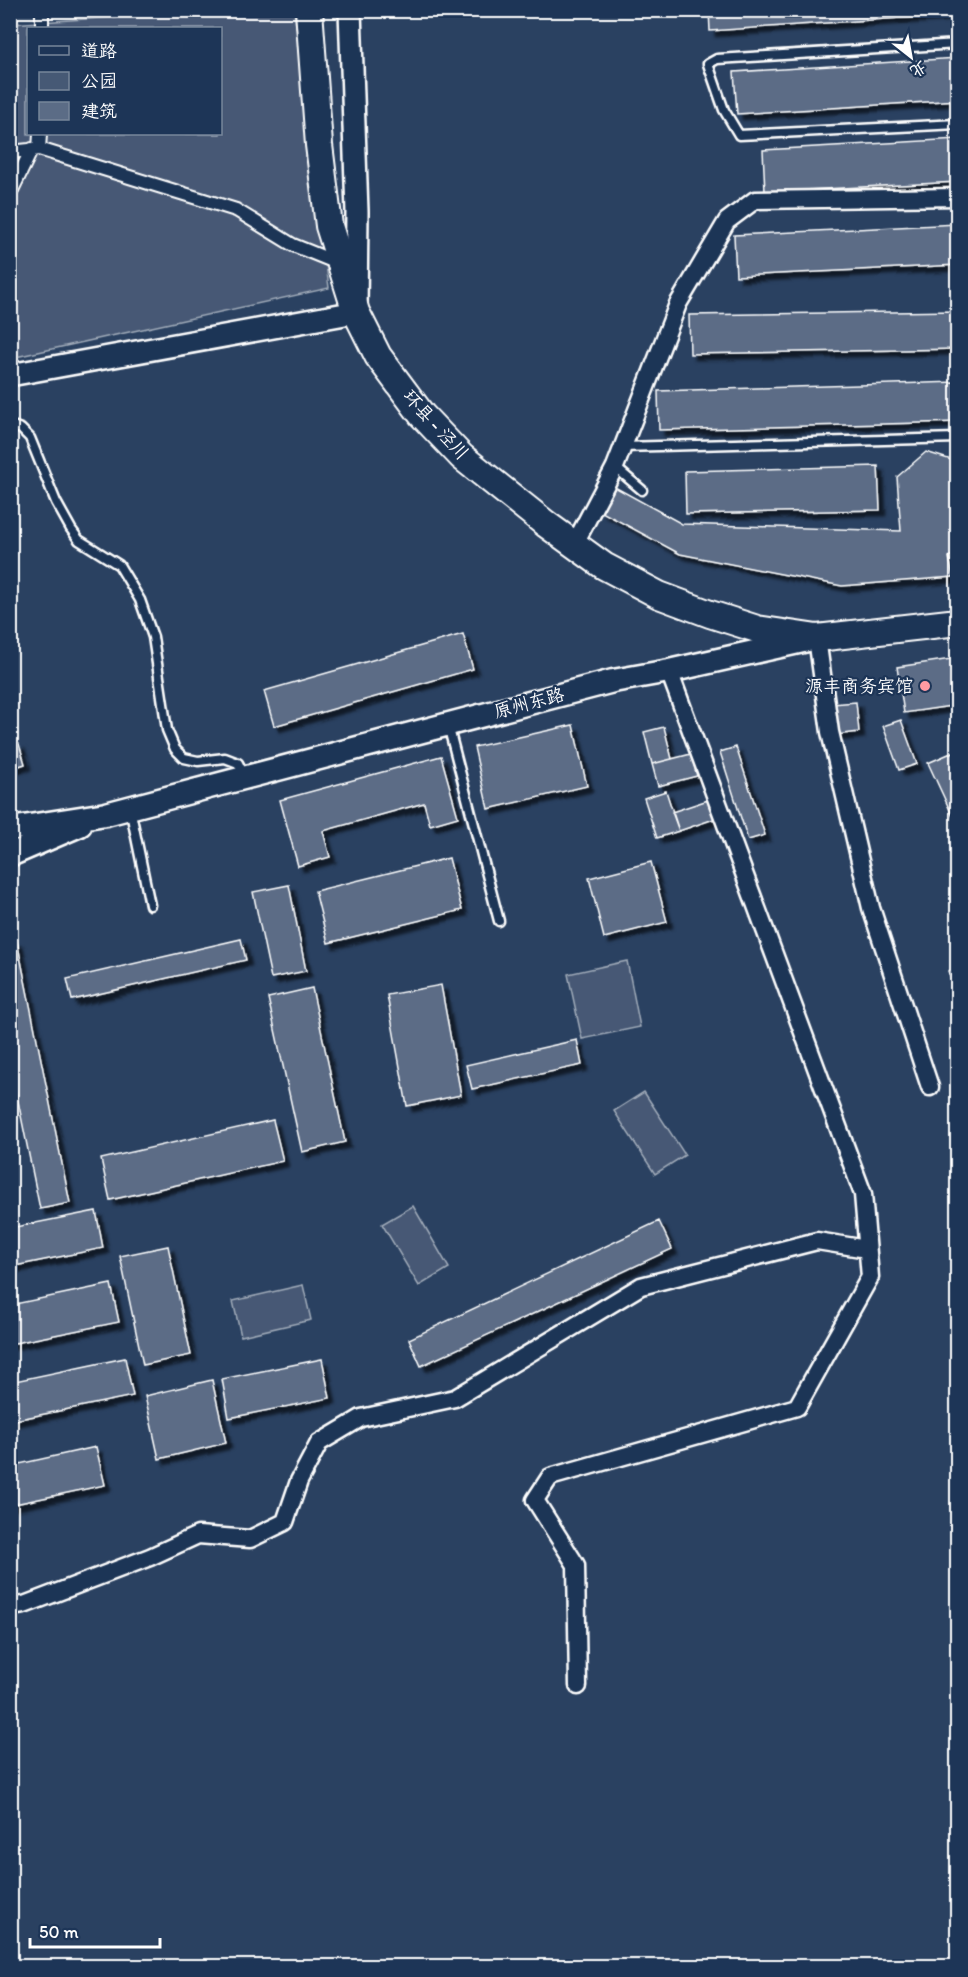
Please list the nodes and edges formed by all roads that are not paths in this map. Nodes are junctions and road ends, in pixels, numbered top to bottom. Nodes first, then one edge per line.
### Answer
1 (42, 10) edge
2 (350, 10) edge
3 (309, 18) edge
4 (42, 27) edge
5 (957, 44) edge
6 (957, 124) edge
7 (39, 135) edge
8 (36, 149) junction
9 (10, 152) edge
10 (10, 194) edge
11 (957, 197) edge
12 (341, 264) junction
13 (356, 312) junction
14 (10, 375) edge
15 (10, 425) edge
16 (957, 438) edge
17 (622, 447) junction
18 (615, 467) junction
19 (642, 490) dead end
20 (574, 545) junction
21 (957, 622) edge
22 (817, 638) junction
23 (669, 671) junction
24 (448, 725) junction
25 (246, 777) junction
26 (130, 808) junction
27 (106, 814) junction
28 (10, 829) edge
29 (10, 855) edge
30 (150, 905) dead end
31 (499, 921) dead end
32 (930, 1087) dead end
33 (867, 1248) junction
34 (10, 1607) edge
35 (578, 1686) dead end

1 - 4 street
2 - 13 street
3 - 12 main road, 环县 - 泾川
5 - 6 lane
7 - 8 street
8 - 9 street
8 - 10 street
8 - 12 street
11 - 17 street
12 - 13 main road, 环县 - 泾川
13 - 14 street
13 - 20 main road, 环县 - 泾川
15 - 25 lane
16 - 17 lane
17 - 18 street
18 - 19 lane
18 - 20 street
20 - 22 main road, 环县 - 泾川
21 - 22 main road, 原州东路
22 - 23 main road, 原州东路
22 - 32 street
23 - 24 main road, 原州东路
23 - 33 street
24 - 25 main road, 原州东路
24 - 31 lane
25 - 26 main road, 原州东路
26 - 27 main road, 原州东路
26 - 30 lane
27 - 28 main road, 原州东路
27 - 29 main road, 原州东路
33 - 34 street
33 - 35 street

